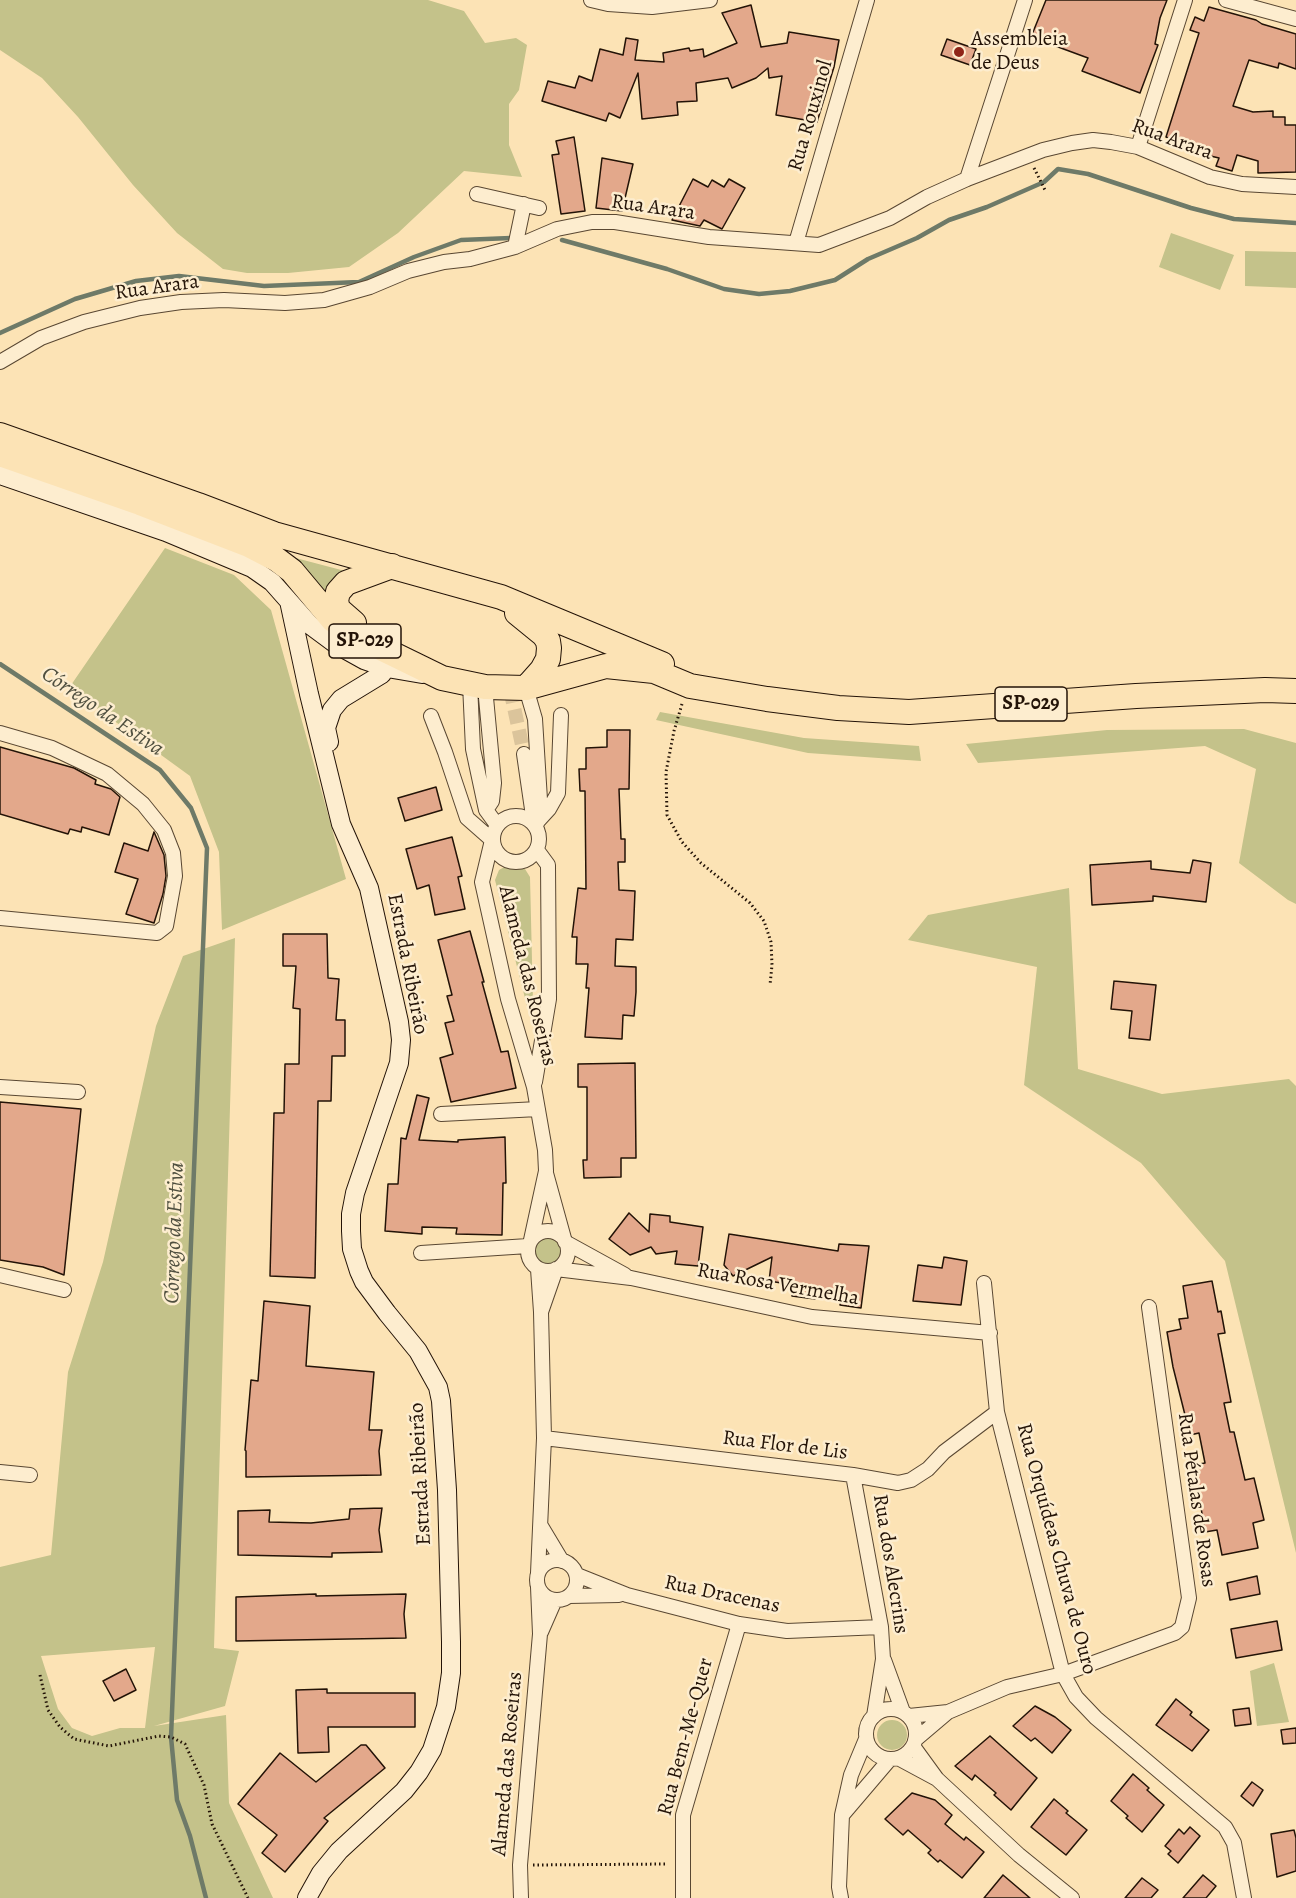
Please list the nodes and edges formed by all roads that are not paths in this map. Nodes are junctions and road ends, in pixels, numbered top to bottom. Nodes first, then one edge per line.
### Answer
1 (591, 0) edge
2 (710, 0) edge
3 (867, 0) edge
4 (1025, 0) edge
5 (1185, 0) edge
6 (1226, 0) edge
7 (692, 2) edge
8 (1296, 20) edge
9 (1138, 147) junction
10 (967, 179) junction
11 (1296, 187) edge
12 (477, 194) dead end
13 (524, 204) junction
14 (539, 208) dead end
15 (796, 243) junction
16 (515, 247) junction
17 (0, 362) edge
18 (0, 433) edge
19 (0, 454) edge
20 (0, 475) edge
21 (392, 566) junction
22 (497, 597) junction
23 (289, 601) junction
24 (310, 625) junction
25 (388, 665) junction
26 (436, 677) junction
27 (477, 685) junction
28 (526, 688) junction
29 (1296, 691) edge
30 (767, 699) junction
31 (561, 715) dead end
32 (431, 716) dead end
33 (0, 733) edge
34 (525, 754) tunnel mouth
35 (537, 823) junction
36 (341, 824) junction
37 (497, 825) junction
38 (492, 840) junction
39 (537, 850) junction
40 (0, 918) edge
41 (0, 1087) edge
42 (534, 1087) junction
43 (78, 1092) dead end
44 (538, 1109) junction
45 (441, 1114) dead end
46 (546, 1171) junction
47 (565, 1242) junction
48 (529, 1243) junction
49 (421, 1253) dead end
50 (538, 1269) junction
51 (556, 1269) junction
52 (0, 1275) edge
53 (631, 1278) junction
54 (984, 1283) dead end
55 (63, 1290) dead end
56 (1149, 1307) dead end
57 (541, 1312) junction
58 (990, 1333) junction
59 (997, 1412) junction
60 (544, 1438) junction
61 (0, 1472) edge
62 (30, 1475) dead end
63 (853, 1475) junction
64 (541, 1526) junction
65 (562, 1561) junction
66 (577, 1575) junction
67 (538, 1580) junction
68 (627, 1595) junction
69 (569, 1596) junction
70 (555, 1600) junction
71 (739, 1624) junction
72 (881, 1627) junction
73 (540, 1634) junction
74 (883, 1659) junction
75 (1063, 1674) junction
76 (948, 1713) junction
77 (906, 1714) junction
78 (874, 1716) junction
79 (866, 1739) junction
80 (914, 1743) junction
81 (894, 1759) junction
82 (937, 1779) junction
83 (842, 1815) junction
84 (307, 1898) edge
85 (521, 1898) edge
86 (683, 1898) edge
87 (841, 1898) edge
88 (1072, 1898) edge
89 (1244, 1898) edge

1 - 7 street
2 - 7 street
3 - 15 street, Rua Rouxinol
4 - 10 street
5 - 9 street
6 - 8 street
9 - 10 street, Rua Arara
9 - 11 street, Rua Arara
10 - 15 street, Rua Arara
12 - 13 street
13 - 14 street
13 - 16 street
15 - 16 street, Rua Arara
16 - 17 street, Rua Arara
18 - 21 highway, SP-029
19 - 25 highway, SP-029
20 - 23 street, SP-029
21 - 22 highway, SP-029
21 - 25 highway, SP-029
22 - 28 highway, SP-029
22 - 30 highway, SP-029
23 - 24 street, SP-029
23 - 36 street, Estrada Ribeirão
24 - 25 street, SP-029
24 - 26 street, SP-029
25 - 26 highway, SP-029
25 - 36 street, Estrada Ribeirão
26 - 27 highway, SP-029
27 - 28 highway, SP-029
27 - 37 street
28 - 30 highway, SP-029
28 - 35 street
29 - 30 highway, SP-029
31 - 35 street
32 - 38 street
33 - 40 street
34 - 35 street
36 - 84 street, Estrada Ribeirão
37 - 38 street
37 - 39 street
38 - 39 street
38 - 42 street, Alameda das Roseiras
39 - 42 street, Alameda das Roseiras
41 - 43 street
42 - 44 street, Alameda das Roseiras
44 - 45 street
44 - 46 street, Alameda das Roseiras
46 - 47 street, Alameda das Roseiras
46 - 48 street, Alameda das Roseiras
47 - 48 street
47 - 51 street
47 - 53 street, Rua Rosa Vermelha
48 - 49 street
48 - 50 street
50 - 51 street
50 - 57 street, Alameda das Roseiras
51 - 53 street, Rua Rosa Vermelha
51 - 57 street, Alameda das Roseiras
52 - 55 street
53 - 58 street, Rua Rosa Vermelha
54 - 58 street, Rua Orquídeas Chuva de Ouro
56 - 75 street, Rua Pétalas de Rosas
57 - 60 street, Alameda das Roseiras
58 - 59 street, Rua Orquídeas Chuva de Ouro
59 - 63 street, Rua Flor de Lis
59 - 75 street, Rua Orquídeas Chuva de Ouro
60 - 63 street, Rua Flor de Lis
60 - 64 street, Alameda das Roseiras
61 - 62 street
63 - 72 street, Rua dos Alecrins
64 - 65 street
64 - 67 street, Alameda das Roseiras
65 - 66 street
65 - 67 street
66 - 68 street, Rua Dracenas
66 - 69 street
67 - 70 street
67 - 73 street, Alameda das Roseiras
68 - 69 street, Rua Dracenas
68 - 71 street, Rua Dracenas
69 - 70 street
70 - 73 street, Alameda das Roseiras
71 - 72 street, Rua Dracenas
71 - 86 street, Rua Bem-Me-Quer
72 - 74 street, Rua dos Alecrins
73 - 85 street, Alameda das Roseiras
74 - 77 street, Rua dos Alecrins
74 - 78 street, Rua dos Alecrins
75 - 76 street, Rua Pétalas de Rosas
75 - 89 street, Rua Orquídeas Chuva de Ouro
76 - 77 street, Rua Pétalas de Rosas
76 - 80 street, Rua Pétalas de Rosas
77 - 78 street
77 - 80 street
78 - 79 street
79 - 81 street
79 - 83 street
80 - 81 street
80 - 82 street
81 - 82 street
81 - 83 street
82 - 88 street
83 - 87 street

